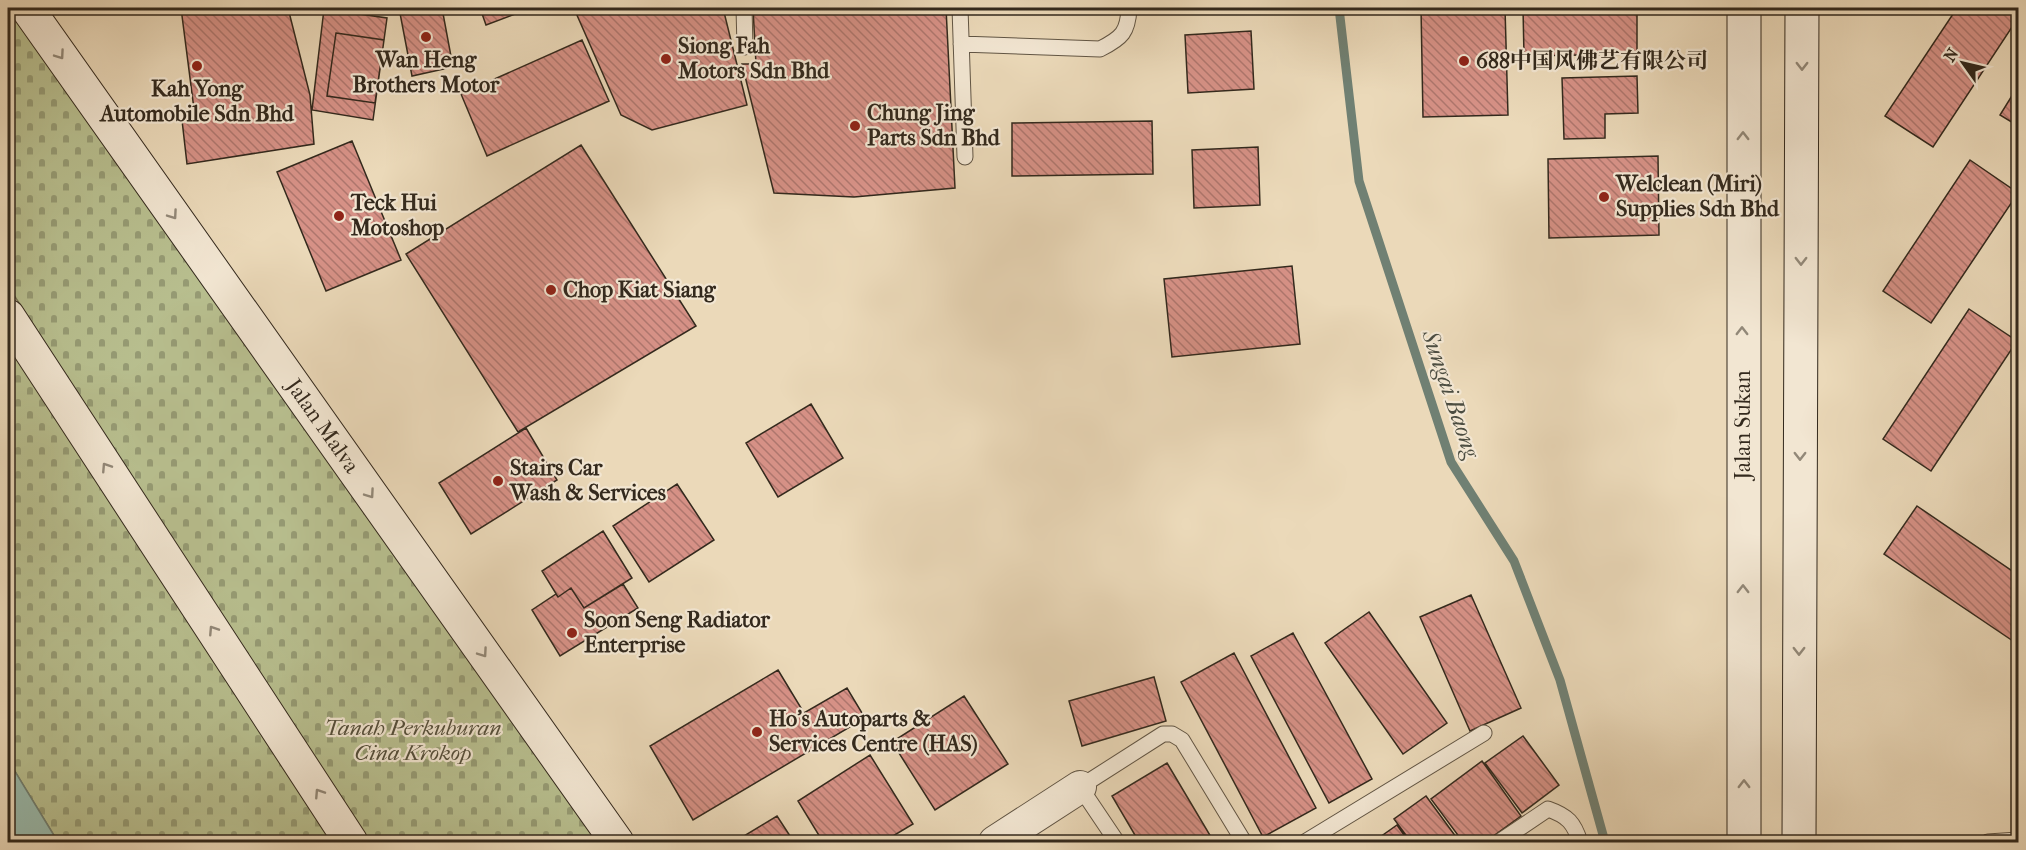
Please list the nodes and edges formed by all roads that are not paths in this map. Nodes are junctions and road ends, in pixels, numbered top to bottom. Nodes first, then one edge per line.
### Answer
1 (27, 8) edge
2 (744, 8) edge
3 (960, 8) edge
4 (1129, 8) edge
5 (1802, 8) edge
6 (1741, 13) edge
7 (961, 44) junction
8 (745, 47) dead end
9 (966, 158) dead end
10 (8, 315) edge
11 (1484, 733) dead end
12 (1080, 787) junction
13 (2019, 840) edge
14 (351, 843) edge
15 (617, 843) edge
16 (995, 843) edge
17 (1117, 843) edge
18 (1244, 843) edge
19 (1305, 843) edge
20 (1499, 843) edge
21 (1580, 843) edge
22 (1744, 843) edge
23 (1799, 843) edge
24 (1988, 843) edge

1 -> 15 street, Jalan Malva
2 - 8 lane
3 - 7 lane
4 - 7 lane
5 -> 23 street
22 -> 6 street, Jalan Sukan
7 - 9 lane
14 -> 10 street
11 - 19 lane
12 - 16 street
12 - 17 lane
12 - 18 lane
13 - 24 lane
20 - 21 lane

